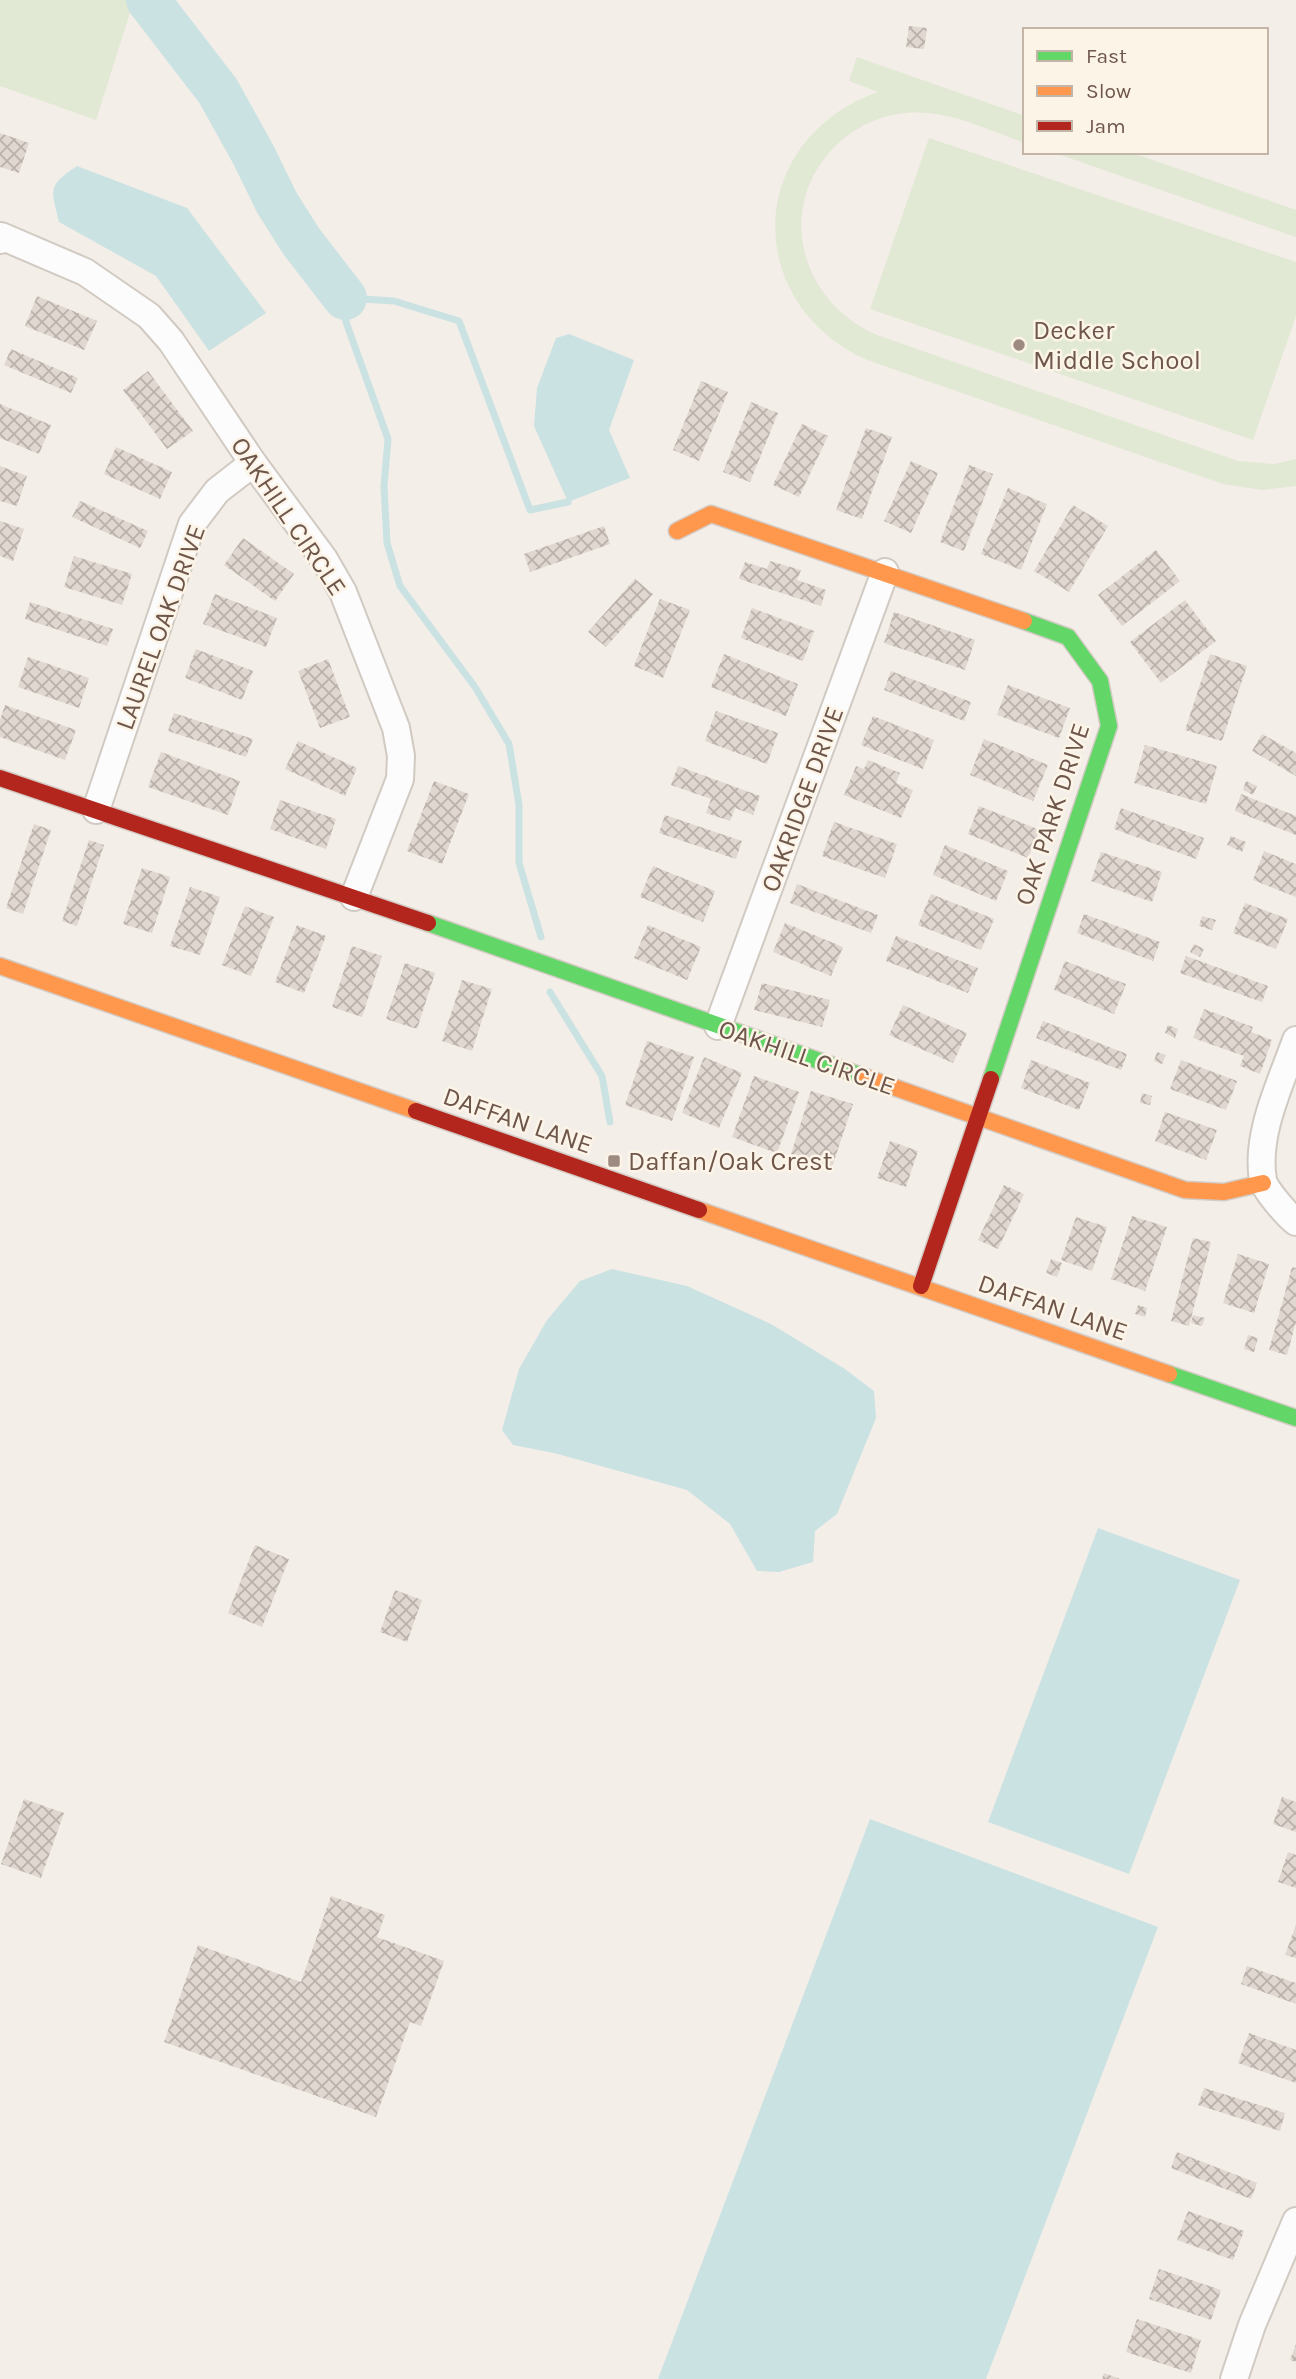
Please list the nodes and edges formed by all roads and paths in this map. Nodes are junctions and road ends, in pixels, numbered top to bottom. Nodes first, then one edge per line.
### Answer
1 (0, 240) edge
2 (254, 463) junction
3 (677, 531) dead end
4 (885, 572) junction
5 (0, 778) edge
6 (96, 810) junction
7 (354, 897) junction
8 (0, 966) edge
9 (718, 1026) junction
10 (1296, 1040) edge
11 (978, 1116) junction
12 (1263, 1183) junction
13 (1296, 1222) edge
14 (921, 1286) junction
15 (1296, 1418) edge
16 (1293, 2238) edge
17 (1234, 2379) edge

1 - 2 street, OAKHILL CIRCLE
2 - 6 street, LAUREL OAK DRIVE
2 - 7 street, OAKHILL CIRCLE
3 - 4 street, OAK PARK DRIVE
4 - 9 street, OAKRIDGE DRIVE
4 - 11 street, OAK PARK DRIVE
5 - 6 street, OAKHILL CIRCLE
6 - 7 street, OAKHILL CIRCLE
7 - 9 street, OAKHILL CIRCLE
8 - 14 street, DAFFAN LANE
9 - 11 street, OAKHILL CIRCLE
10 - 12 street
11 - 12 street, OAKHILL CIRCLE
11 - 14 street, OAK PARK DRIVE
12 - 13 street
14 - 15 street, DAFFAN LANE
16 - 17 street

